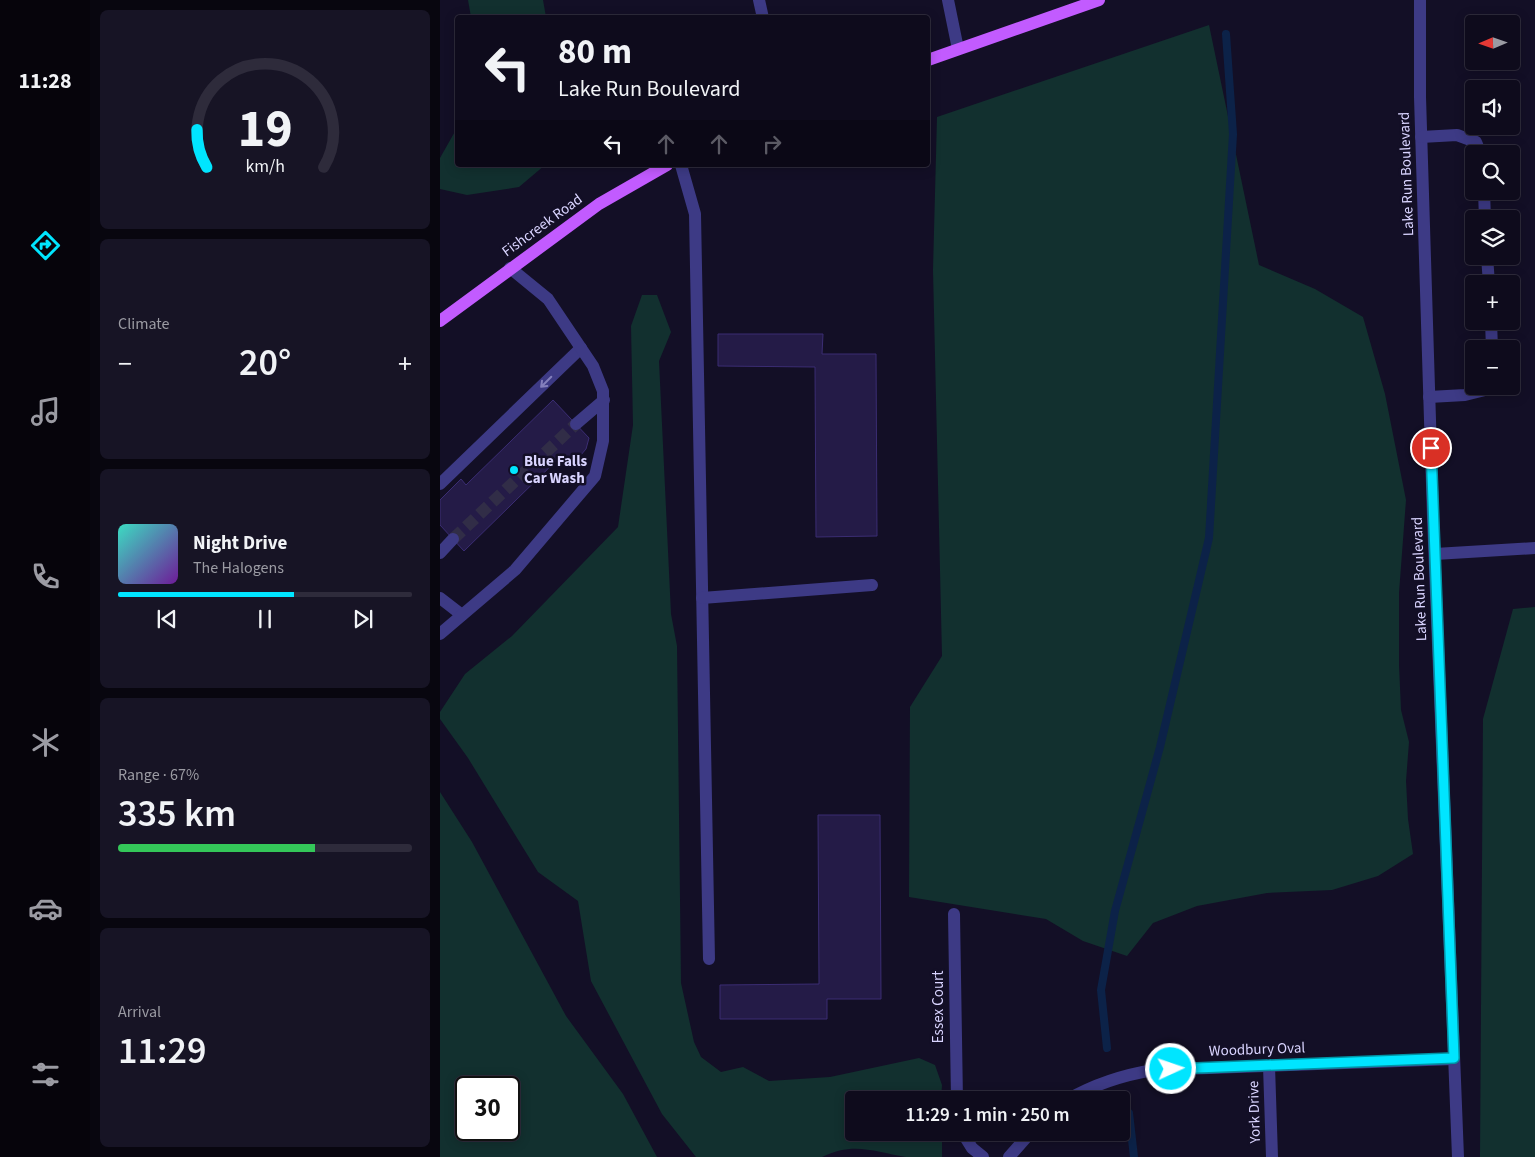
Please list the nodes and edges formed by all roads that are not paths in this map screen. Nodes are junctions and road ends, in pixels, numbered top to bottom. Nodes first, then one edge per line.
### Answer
1 (759, 0) edge
2 (948, 0) edge
3 (1099, 0) edge
4 (1420, 0) edge
5 (762, 15) edge
6 (958, 49) junction
7 (930, 59) edge
8 (1421, 137) junction
9 (1477, 145) edge
10 (664, 167) edge
11 (682, 167) edge
12 (510, 268) junction
13 (440, 321) edge
14 (581, 348) junction
15 (1465, 395) edge
16 (1430, 397) junction
17 (604, 400) junction
18 (576, 424) tunnel mouth
19 (440, 484) edge
20 (453, 539) tunnel mouth
21 (1535, 548) edge
22 (440, 553) edge
23 (1435, 554) junction
24 (872, 585) dead end
25 (440, 598) edge
26 (702, 598) junction
27 (462, 615) junction
28 (440, 634) edge
29 (954, 914) dead end
30 (709, 959) dead end
31 (1454, 1058) junction
32 (1269, 1066) junction
33 (957, 1091) edge
34 (1083, 1091) edge
35 (968, 1141) edge
36 (1023, 1141) edge
37 (983, 1157) edge
38 (1009, 1157) edge
39 (1272, 1157) edge
40 (1458, 1157) edge

1 - 5 street
2 - 6 street
3 - 6 main road
4 - 8 street, Lake Run Boulevard
6 - 7 main road
8 - 9 street
8 - 16 street, Lake Run Boulevard
10 - 12 main road, Fishcreek Road
11 - 26 street
12 - 13 main road, Fishcreek Road
12 - 14 street
14 - 17 street
14 -> 19 street
15 - 16 street
16 - 23 street, Lake Run Boulevard
17 - 18 street
17 - 27 street
20 - 22 street
21 - 23 street
23 - 31 street, Lake Run Boulevard
24 - 26 street
25 - 27 street
26 - 30 street
27 - 28 street
29 - 33 street, Essex Court
31 - 32 street, Woodbury Oval
31 - 40 street, Lake Run Boulevard
32 - 34 street, Woodbury Oval
32 - 39 street, York Drive
35 - 37 street
36 - 38 street

